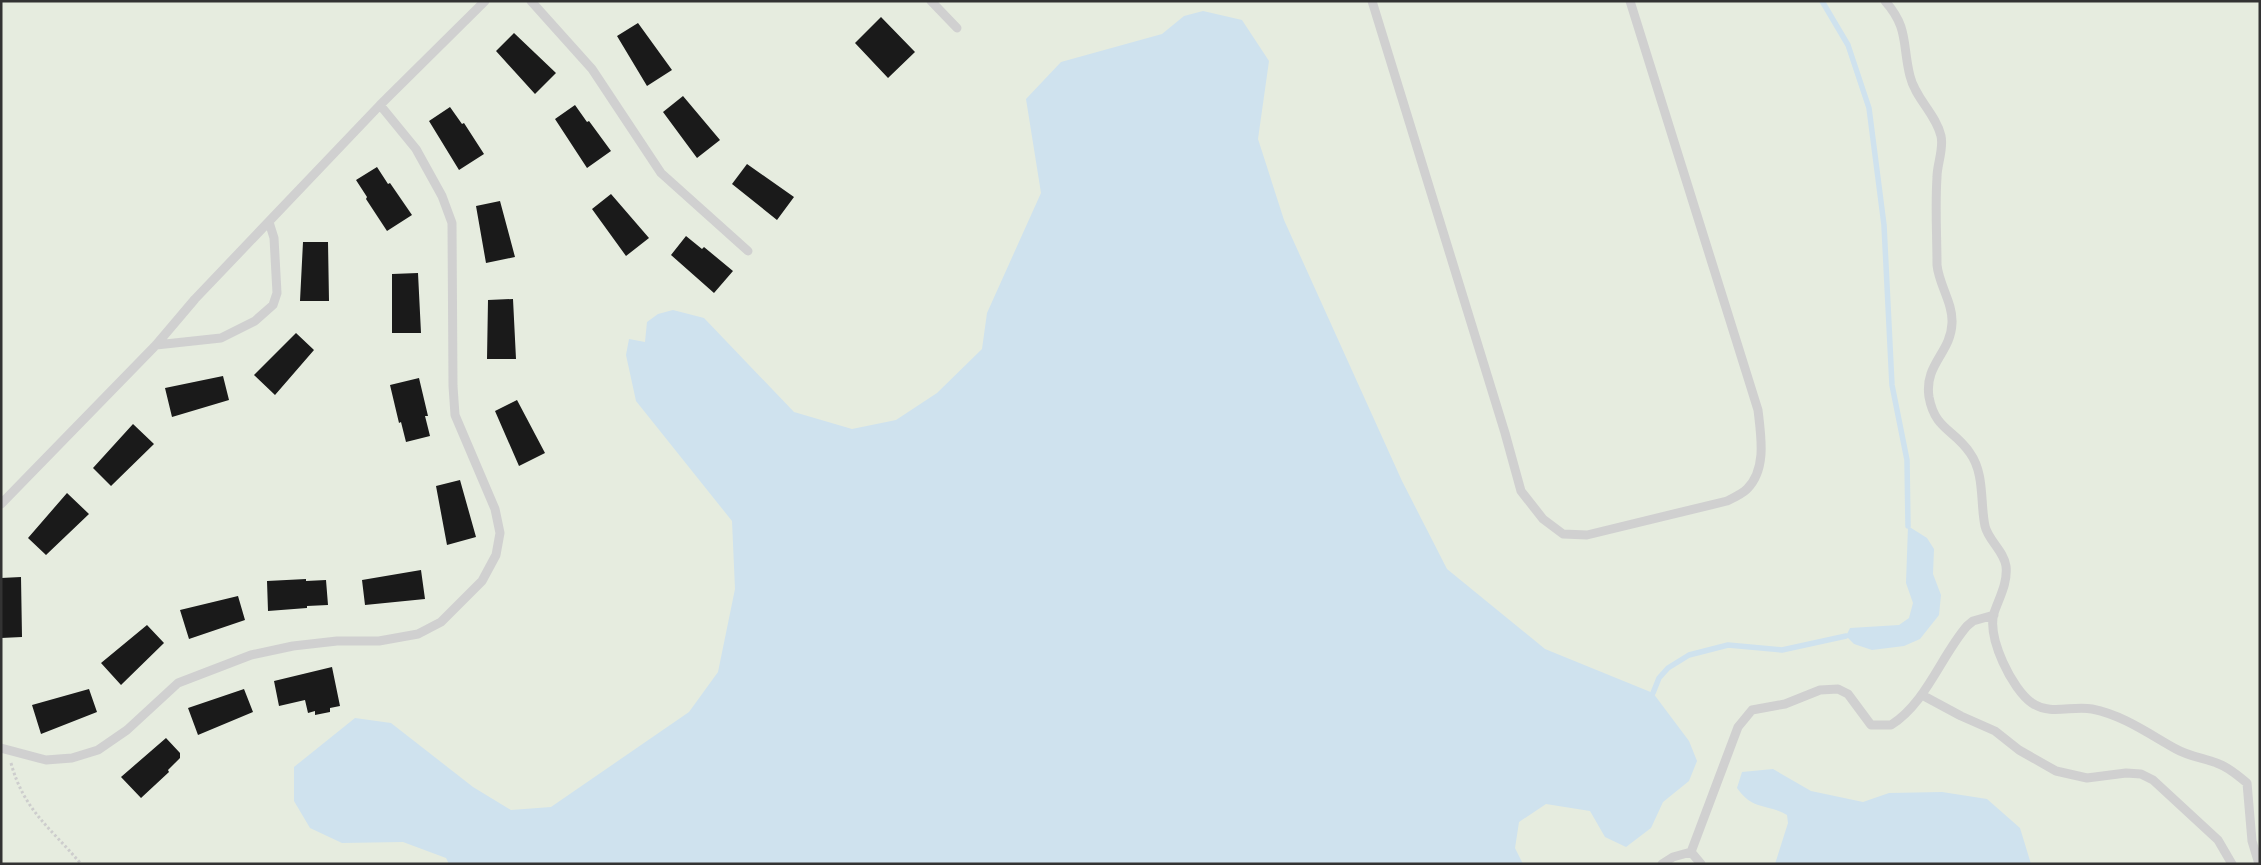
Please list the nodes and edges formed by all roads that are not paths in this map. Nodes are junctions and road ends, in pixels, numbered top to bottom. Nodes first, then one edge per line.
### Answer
1 (485, 1) edge
2 (531, 1) edge
3 (931, 1) edge
4 (1372, 1) edge
5 (1630, 1) edge
6 (1885, 1) edge
7 (957, 28) dead end
8 (380, 106) junction
9 (269, 222) junction
10 (748, 251) dead end
11 (156, 345) junction
12 (1, 504) edge
13 (1994, 614) junction
14 (1922, 695) junction
15 (5, 749) edge
16 (1691, 852) junction
17 (1662, 864) edge
18 (1701, 864) edge
19 (2232, 864) edge
20 (2259, 864) edge

1 - 8 lane
2 - 10 lane
3 - 7 lane
4 - 5 lane
6 - 13 lane
8 - 9 lane
8 - 15 lane
9 - 11 lane
9 - 11 lane
11 - 12 lane
13 - 14 lane
13 - 20 lane
14 - 16 lane
14 - 19 lane
16 - 17 lane
16 - 18 lane

